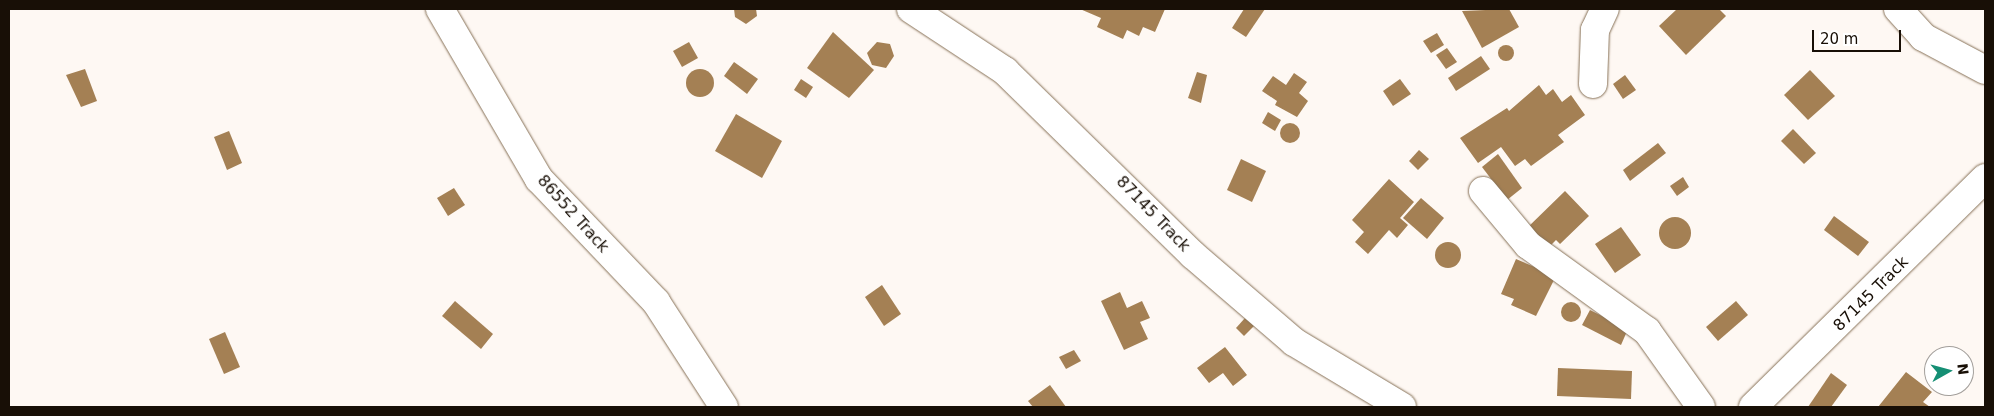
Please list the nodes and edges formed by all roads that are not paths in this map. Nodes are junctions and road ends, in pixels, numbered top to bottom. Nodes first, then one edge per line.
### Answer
1 (440, 9) edge
2 (911, 9) edge
3 (1605, 9) edge
4 (1898, 9) edge
5 (1985, 70) edge
6 (1594, 84) dead end
7 (1985, 178) edge
8 (1483, 191) dead end
9 (724, 407) edge
10 (1402, 407) edge
11 (1700, 407) edge
12 (1753, 407) edge

1 - 9 street, 86552 Track
2 - 10 street, 87145 Track
3 - 6 street
4 - 5 street
7 - 12 street, 87145 Track
8 - 11 street

